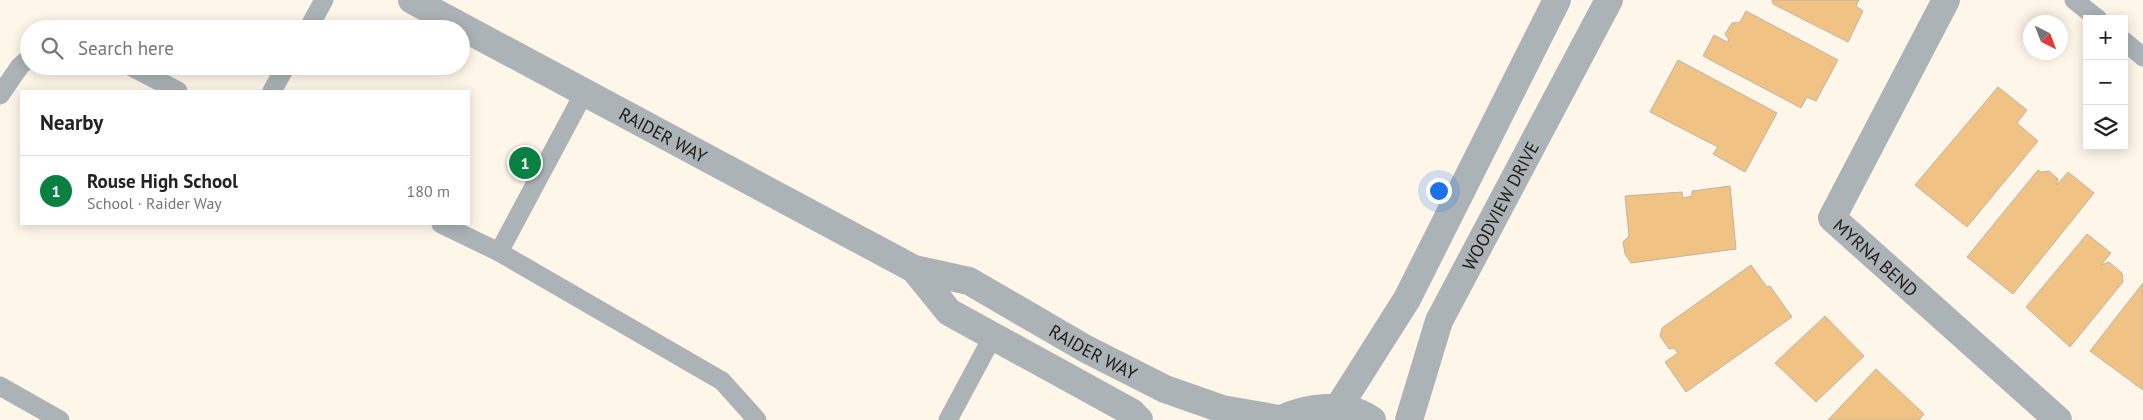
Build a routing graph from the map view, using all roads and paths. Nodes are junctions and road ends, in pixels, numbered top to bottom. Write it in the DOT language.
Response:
graph roads {
  1 [pos="324,0"];
  2 [pos="412,0"];
  3 [pos="1557,0"];
  4 [pos="1609,0"];
  5 [pos="1946,0"];
  6 [pos="2074,0"];
  7 [pos="2093,15"];
  8 [pos="313,20"];
  9 [pos="449,20"];
  10 [pos="470,31"];
  11 [pos="2128,44"];
  12 [pos="2143,57"];
  13 [pos="20,66"];
  14 [pos="147,75"];
  15 [pos="281,75"];
  16 [pos="176,90"];
  17 [pos="273,90"];
  18 [pos="584,92"];
  19 [pos="0,95"];
  20 [pos="443,225"];
  21 [pos="499,252"];
  22 [pos="914,269"];
  23 [pos="992,336"];
  24 [pos="0,386"];
  25 [pos="1338,408"];
  26 [pos="60,420"];
  27 [pos="757,420"];
  28 [pos="948,420"];
  29 [pos="1140,420"];
  30 [pos="1279,420"];
  31 [pos="1372,420"];
  32 [pos="1409,420"];
  33 [pos="2058,420"];
  1 -- 8 [label="lane"];
  2 -- 9 [label="street, RAIDER WAY"];
  3 -- 25 [label="street"];
  4 -- 32 [label="street, WOODVIEW DRIVE"];
  5 -- 33 [label="street, MYRNA BEND"];
  6 -- 7 [label="lane"];
  10 -- 18 [label="street, RAIDER WAY"];
  11 -- 12 [label="lane"];
  13 -- 19 [label="lane"];
  14 -- 16 [label="lane"];
  15 -- 17 [label="lane"];
  18 -- 21 [label="lane"];
  18 -- 22 [label="street, RAIDER WAY"];
  20 -- 21 [label="lane"];
  21 -- 27 [label="lane"];
  22 -- 23 [label="street, RAIDER WAY"];
  22 -- 30 [label="street, RAIDER WAY"];
  23 -- 28 [label="lane"];
  23 -- 29 [label="street, RAIDER WAY"];
  24 -- 26 [label="lane"];
  25 -- 30 [label="street"];
  25 -- 31 [label="street"];
}
